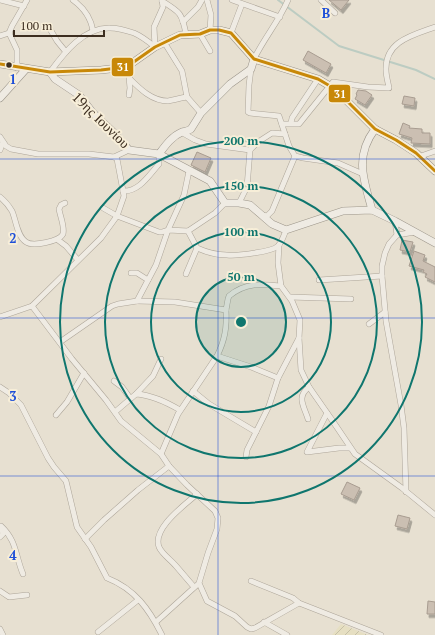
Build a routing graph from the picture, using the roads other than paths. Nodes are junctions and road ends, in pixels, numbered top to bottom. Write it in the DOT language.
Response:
graph roads {
  1 [pos="0,0"];
  2 [pos="27,0"];
  3 [pos="73,0"];
  4 [pos="162,0"];
  5 [pos="202,0"];
  6 [pos="207,0"];
  7 [pos="232,0"];
  8 [pos="288,0"];
  9 [pos="321,0"];
  10 [pos="242,4"];
  11 [pos="24,6"];
  12 [pos="335,13"];
  13 [pos="280,17"];
  14 [pos="183,22"];
  15 [pos="435,26"];
  16 [pos="50,29"];
  17 [pos="210,30"];
  18 [pos="93,31"];
  19 [pos="9,33"];
  20 [pos="231,33"];
  21 [pos="186,34"];
  22 [pos="200,34"];
  23 [pos="0,36"];
  24 [pos="164,42"];
  25 [pos="155,47"];
  26 [pos="210,51"];
  27 [pos="66,52"];
  28 [pos="254,59"];
  29 [pos="0,64"];
  30 [pos="128,66"];
  31 [pos="17,68"];
  32 [pos="26,69"];
  33 [pos="251,69"];
  34 [pos="50,72"];
  35 [pos="130,79"];
  36 [pos="318,79"];
  37 [pos="329,86"];
  38 [pos="129,95"];
  39 [pos="186,97"];
  40 [pos="0,98"];
  41 [pos="201,113"];
  42 [pos="291,123"];
  43 [pos="282,124"];
  44 [pos="375,129"];
  45 [pos="182,132"];
  46 [pos="285,134"];
  47 [pos="1,139"];
  48 [pos="0,150"];
  49 [pos="129,150"];
  50 [pos="250,150"];
  51 [pos="435,151"];
  52 [pos="159,154"];
  53 [pos="295,156"];
  54 [pos="420,156"];
  55 [pos="114,157"];
  56 [pos="189,171"];
  57 [pos="435,171"];
  58 [pos="363,174"];
  59 [pos="123,191"];
  60 [pos="0,197"];
  61 [pos="65,203"];
  62 [pos="225,203"];
  63 [pos="239,203"];
  64 [pos="103,208"];
  65 [pos="372,210"];
  66 [pos="262,215"];
  67 [pos="117,216"];
  68 [pos="395,221"];
  69 [pos="168,230"];
  70 [pos="286,230"];
  71 [pos="188,231"];
  72 [pos="415,232"];
  73 [pos="397,235"];
  74 [pos="58,240"];
  75 [pos="435,243"];
  76 [pos="279,245"];
  77 [pos="197,248"];
  78 [pos="78,260"];
  79 [pos="131,273"];
  80 [pos="186,274"];
  81 [pos="382,276"];
  82 [pos="148,280"];
  83 [pos="319,280"];
  84 [pos="281,286"];
  85 [pos="290,297"];
  86 [pos="351,299"];
  87 [pos="136,301"];
  88 [pos="32,306"];
  89 [pos="226,310"];
  90 [pos="385,312"];
  91 [pos="0,317"];
  92 [pos="369,324"];
  93 [pos="299,338"];
  94 [pos="60,342"];
  95 [pos="217,356"];
  96 [pos="161,359"];
  97 [pos="84,373"];
  98 [pos="278,378"];
  99 [pos="114,381"];
  100 [pos="0,387"];
  101 [pos="309,387"];
  102 [pos="193,391"];
  103 [pos="136,394"];
  104 [pos="130,398"];
  105 [pos="180,410"];
  106 [pos="115,412"];
  107 [pos="327,413"];
  108 [pos="56,415"];
  109 [pos="308,419"];
  110 [pos="256,432"];
  111 [pos="350,448"];
  112 [pos="161,454"];
  113 [pos="246,457"];
  114 [pos="168,466"];
  115 [pos="406,492"];
  116 [pos="197,494"];
  117 [pos="432,509"];
  118 [pos="435,515"];
  119 [pos="0,524"];
  120 [pos="0,537"];
  121 [pos="85,539"];
  122 [pos="22,574"];
  123 [pos="251,581"];
  124 [pos="199,583"];
  125 [pos="194,587"];
  126 [pos="0,591"];
  127 [pos="27,594"];
  128 [pos="138,600"];
  129 [pos="299,603"];
  130 [pos="156,622"];
  131 [pos="264,622"];
  132 [pos="0,629"];
  133 [pos="98,632"];
  134 [pos="3,635"];
  135 [pos="162,635"];
  136 [pos="287,635"];
  137 [pos="381,635"];
  1 -- 11 [label="street"];
  2 -- 11 [label="street"];
  3 -- 18 [label="street"];
  4 -- 14 [label="street"];
  4 -- 25 [label="street"];
  5 -- 14 [label="street"];
  6 -- 17 [label="street"];
  7 -- 10 [label="street"];
  8 -- 13 [label="street"];
  9 -- 12 [label="street"];
  10 -- 13 [label="street"];
  10 -- 20 [label="street"];
  11 -- 19 [label="street"];
  13 -- 28 [label="street"];
  14 -- 21 [label="street"];
  15 -- 37 [label="street"];
  16 -- 27 [label="street"];
  17 -- 20 [label="main road"];
  17 -- 22 [label="main road"];
  18 -- 25 [label="street"];
  18 -- 27 [label="street"];
  19 -- 23 [label="street"];
  19 -- 31 [label="street"];
  20 -- 28 [label="main road"];
  21 -- 22 [label="main road"];
  21 -- 24 [label="main road"];
  22 -- 26 [label="street"];
  24 -- 25 [label="main road"];
  24 -- 39 [label="street"];
  25 -- 30 [label="main road"];
  27 -- 34 [label="street"];
  28 -- 33 [label="main road"];
  28 -- 36 [label="main road"];
  29 -- 31 [label="main road"];
  30 -- 34 [label="main road"];
  30 -- 35 [label="street"];
  31 -- 32 [label="main road"];
  32 -- 34 [label="main road"];
  32 -- 40 [label="main road"];
  33 -- 41 [label="main road"];
  33 -- 43 [label="street"];
  34 -- 49 [label="main road, 19ης Ιουνίου"];
  35 -- 38 [label="street"];
  35 -- 39 [label="street"];
  36 -- 37 [label="main road"];
  36 -- 42 [label="street"];
  37 -- 42 [label="street"];
  37 -- 44 [label="main road"];
  39 -- 41 [label="street"];
  41 -- 45 [label="main road"];
  42 -- 43 [label="street"];
  43 -- 46 [label="street"];
  44 -- 54 [label="main road"];
  44 -- 58 [label="main road"];
  45 -- 50 [label="street"];
  45 -- 52 [label="main road"];
  46 -- 50 [label="street"];
  46 -- 53 [label="street"];
  47 -- 48 [label="street"];
  47 -- 55 [label="street"];
  49 -- 52 [label="main road, 19ης Ιουνίου"];
  49 -- 55 [label="street"];
  50 -- 63 [label="street"];
  51 -- 54 [label="street"];
  52 -- 56 [label="main road, 19ης Ιουνίου"];
  52 -- 59 [label="street"];
  53 -- 58 [label="street"];
  53 -- 66 [label="street"];
  54 -- 57 [label="main road"];
  55 -- 59 [label="street"];
  56 -- 62 [label="main road, 19ης Ιουνίου"];
  56 -- 69 [label="street"];
  58 -- 65 [label="main road"];
  59 -- 67 [label="street"];
  60 -- 74 [label="street"];
  61 -- 74 [label="street"];
  62 -- 63 [label="main road"];
  62 -- 71 [label="street"];
  63 -- 66 [label="main road"];
  64 -- 67 [label="street"];
  65 -- 68 [label="main road"];
  65 -- 70 [label="main road"];
  66 -- 70 [label="main road"];
  67 -- 69 [label="street"];
  67 -- 78 [label="street"];
  68 -- 72 [label="main road"];
  68 -- 73 [label="street"];
  69 -- 71 [label="street"];
  69 -- 82 [label="street"];
  70 -- 76 [label="street"];
  71 -- 77 [label="street"];
  72 -- 73 [label="street"];
  72 -- 75 [label="main road"];
  73 -- 81 [label="street"];
  74 -- 78 [label="street"];
  76 -- 77 [label="street"];
  76 -- 84 [label="street"];
  77 -- 80 [label="street"];
  78 -- 88 [label="street"];
  79 -- 82 [label="street"];
  81 -- 83 [label="street"];
  81 -- 90 [label="street"];
  82 -- 87 [label="street"];
  84 -- 85 [label="street"];
  84 -- 89 [label="street"];
  85 -- 86 [label="street"];
  85 -- 93 [label="street"];
  87 -- 89 [label="street"];
  87 -- 94 [label="street"];
  88 -- 91 [label="street"];
  88 -- 94 [label="street"];
  89 -- 95 [label="street"];
  90 -- 92 [label="street"];
  90 -- 115 [label="street"];
  93 -- 98 [label="street"];
  93 -- 101 [label="street"];
  94 -- 97 [label="street"];
  95 -- 98 [label="street"];
  95 -- 102 [label="street"];
  96 -- 103 [label="street"];
  97 -- 106 [label="street"];
  97 -- 108 [label="street"];
  98 -- 110 [label="street"];
  99 -- 104 [label="street"];
  100 -- 121 [label="street"];
  101 -- 107 [label="street"];
  101 -- 109 [label="street"];
  102 -- 105 [label="street"];
  102 -- 110 [label="street"];
  103 -- 104 [label="street"];
  103 -- 105 [label="street"];
  104 -- 106 [label="street"];
  105 -- 112 [label="street"];
  106 -- 112 [label="street"];
  107 -- 111 [label="street"];
  107 -- 111 [label="street"];
  110 -- 113 [label="street"];
  111 -- 115 [label="street"];
  112 -- 114 [label="street"];
  114 -- 116 [label="street"];
  114 -- 121 [label="street"];
  115 -- 117 [label="street"];
  116 -- 124 [label="street"];
  116 -- 125 [label="street"];
  117 -- 118 [label="street"];
  119 -- 120 [label="street"];
  119 -- 122 [label="street"];
  121 -- 128 [label="street"];
  123 -- 129 [label="street"];
  124 -- 125 [label="street"];
  124 -- 131 [label="street"];
  125 -- 130 [label="street"];
  126 -- 127 [label="street"];
  128 -- 130 [label="street"];
  128 -- 133 [label="street"];
  129 -- 131 [label="street"];
  129 -- 137 [label="street"];
  130 -- 135 [label="street"];
  131 -- 136 [label="street"];
  132 -- 134 [label="street"];
}
